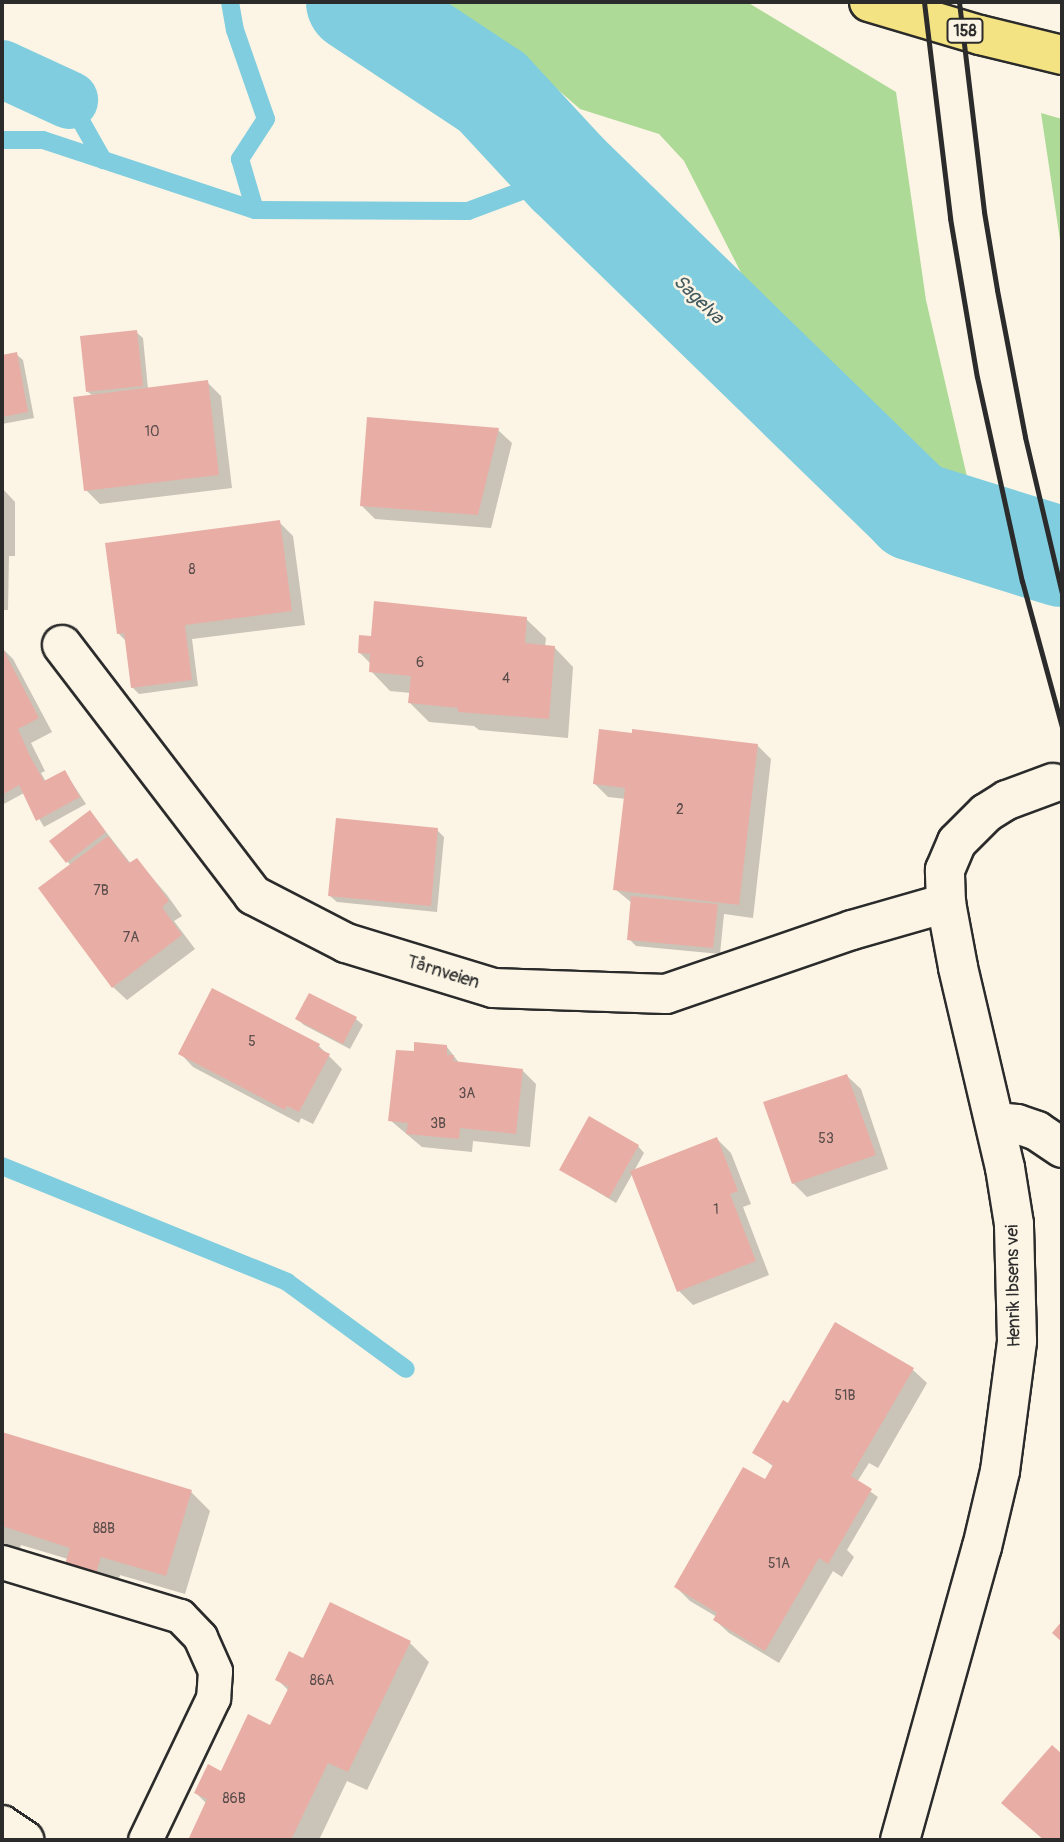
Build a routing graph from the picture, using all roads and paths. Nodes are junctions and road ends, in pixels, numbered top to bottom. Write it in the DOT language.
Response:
graph roads {
  1 [pos="869,2"];
  2 [pos="1062,55"];
  3 [pos="62,645"];
  4 [pos="1053,782"];
  5 [pos="946,903"];
  6 [pos="995,1122"];
  7 [pos="1062,1148"];
  8 [pos="2,1562"];
  9 [pos="2,1825"];
  10 [pos="24,1840"];
  11 [pos="145,1840"];
  12 [pos="900,1840"];
  1 -- 2 [label="main road, 158"];
  3 -- 5 [label="street, Tårnveien"];
  4 -- 5 [label="street, Henrik Ibsens vei"];
  5 -- 6 [label="street, Henrik Ibsens vei"];
  6 -- 7 [label="street"];
  6 -- 12 [label="street, Henrik Ibsens vei"];
  8 -- 11 [label="lane"];
  9 -- 10 [label="street"];
}
